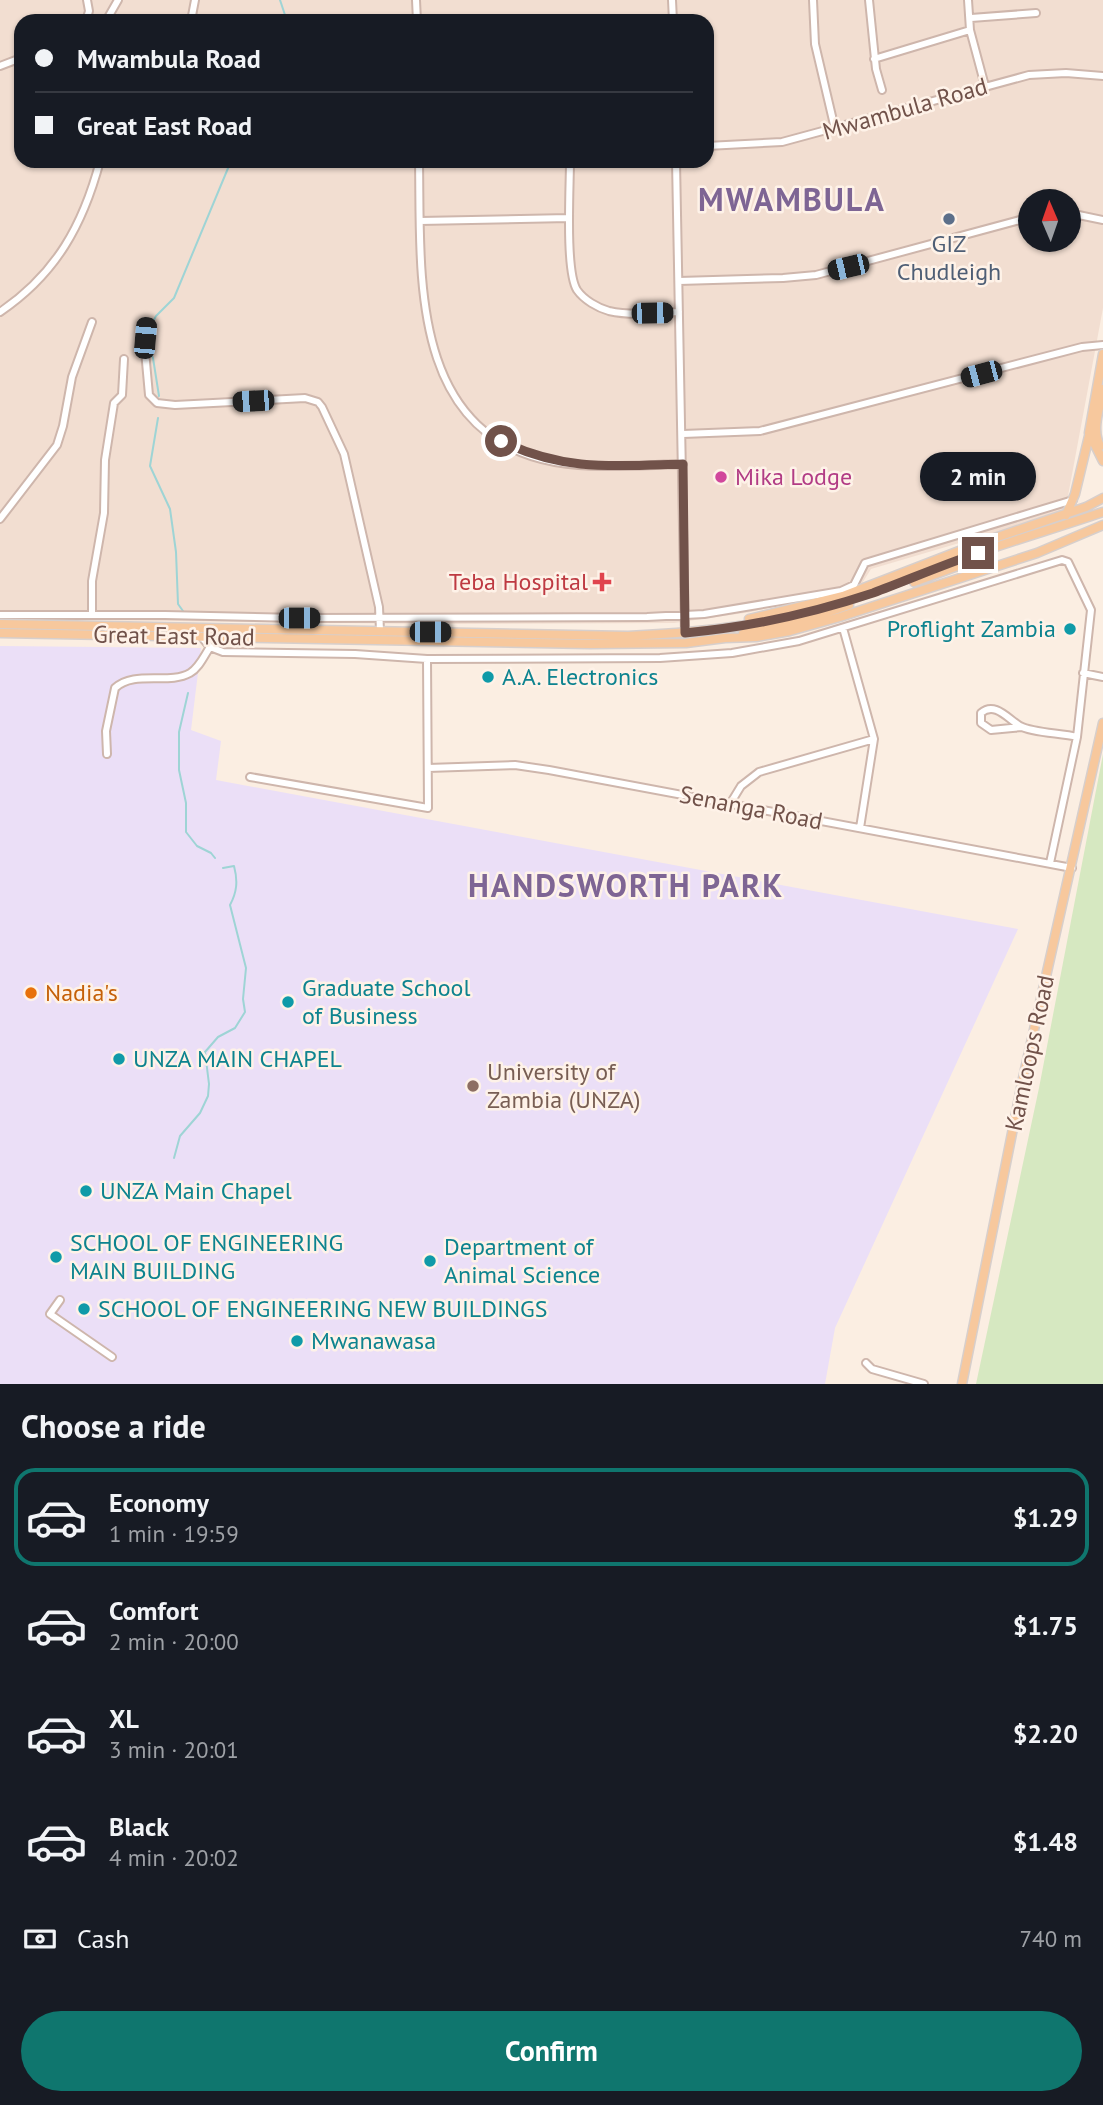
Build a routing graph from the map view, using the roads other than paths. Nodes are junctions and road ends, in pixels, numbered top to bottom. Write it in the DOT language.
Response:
graph roads {
  1 [pos="813,0"];
  2 [pos="869,0"];
  3 [pos="968,0"];
  4 [pos="1036,13"];
  5 [pos="971,18"];
  6 [pos="970,30"];
  7 [pos="874,59"];
  8 [pos="1103,76"];
  9 [pos="985,86"];
  10 [pos="882,90"];
  11 [pos="835,129"];
  12 [pos="714,146"];
  13 [pos="98,168"];
  14 [pos="419,168"];
  15 [pos="570,168"];
  16 [pos="676,168"];
  17 [pos="1082,216"];
  18 [pos="569,218"];
  19 [pos="1103,220"];
  20 [pos="1018,221"];
  21 [pos="420,222"];
  22 [pos="678,281"];
  23 [pos="0,312"];
  24 [pos="679,312"];
  25 [pos="92,322"];
  26 [pos="146,323"];
  27 [pos="1103,345"];
  28 [pos="1103,354"];
  29 [pos="124,359"];
  30 [pos="1103,389"];
  31 [pos="683,434"];
  32 [pos="1094,437"];
  33 [pos="1103,451"];
  34 [pos="1103,461"];
  35 [pos="683,464"];
  36 [pos="1103,498"];
  37 [pos="1073,500"];
  38 [pos="1066,514"];
  39 [pos="1102,517"];
  40 [pos="0,519"];
  41 [pos="1103,532"];
  42 [pos="1083,533"];
  43 [pos="0,615"];
  44 [pos="92,615"];
  45 [pos="684,615"];
  46 [pos="380,619"];
  47 [pos="0,624"];
  48 [pos="843,628"];
  49 [pos="380,631"];
  50 [pos="724,633"];
  51 [pos="0,634"];
  52 [pos="201,636"];
  53 [pos="685,638"];
  54 [pos="210,647"];
  55 [pos="686,657"];
  56 [pos="427,659"];
  57 [pos="1083,673"];
  58 [pos="1103,677"];
  59 [pos="1103,723"];
  60 [pos="1022,727"];
  61 [pos="1077,737"];
  62 [pos="874,739"];
  63 [pos="107,754"];
  64 [pos="428,768"];
  65 [pos="250,777"];
  66 [pos="730,804"];
  67 [pos="860,828"];
  68 [pos="1050,863"];
  69 [pos="1072,867"];
  70 [pos="60,1300"];
  71 [pos="112,1357"];
  72 [pos="866,1363"];
  73 [pos="924,1384"];
  74 [pos="962,1384"];
  1 -- 11 [label="street"];
  2 -- 7 [label="street"];
  3 -- 5 [label="street"];
  4 -- 5 [label="street"];
  5 -- 6 [label="street"];
  6 -- 7 [label="street"];
  6 -- 9 [label="street"];
  7 -- 10 [label="street"];
  8 -- 9 [label="street, Mwambula Road"];
  9 -- 11 [label="street, Mwambula Road"];
  11 -- 12 [label="street, Mwambula Road"];
  13 -- 23 [label="street"];
  14 -- 21 [label="street"];
  15 -- 18 [label="street"];
  16 -- 22 [label="street"];
  17 -- 19 [label="street"];
  18 -- 21 [label="street"];
  18 -- 24 [label="street"];
  20 -- 22 [label="street"];
  21 -- 35 [label="street"];
  22 -- 24 [label="street"];
  24 -- 31 [label="street"];
  25 -- 40 [label="street"];
  26 -- 46 [label="street"];
  27 -- 31 [label="street"];
  28 -- 32 [label="main road"];
  29 -- 44 [label="street"];
  30 -- 32 [label="main road"];
  31 -- 35 [label="street"];
  32 -- 33 [label="main road"];
  32 -- 34 [label="main road"];
  32 -- 37 [label="main road"];
  35 -- 45 [label="street"];
  36 -- 38 [label="main road, Great East Road"];
  37 -- 38 [label="main road"];
  37 -- 45 [label="street"];
  38 -- 50 [label="main road, Great East Road"];
  39 -- 42 [label="main road, Great East Road"];
  39 -- 50 [label="main road, Great East Road"];
  41 -- 42 [label="main road"];
  42 -- 50 [label="main road, Great East Road"];
  43 -- 44 [label="street"];
  44 -- 46 [label="street"];
  45 -- 46 [label="street"];
  45 -- 53 [label="street"];
  46 -- 49 [label="street"];
  47 -- 49 [label="main road, Great East Road"];
  48 -- 55 [label="street"];
  48 -- 57 [label="street"];
  48 -- 62 [label="street"];
  49 -- 53 [label="main road, Great East Road"];
  50 -- 53 [label="main road, Great East Road"];
  51 -- 52 [label="main road, Great East Road"];
  52 -- 53 [label="main road, Great East Road"];
  52 -- 54 [label="street"];
  53 -- 55 [label="street"];
  54 -- 56 [label="street"];
  54 -- 63 [label="street"];
  55 -- 56 [label="street"];
  56 -- 64 [label="street"];
  57 -- 58 [label="street"];
  57 -- 61 [label="street"];
  59 -- 69 [label="main road, Kamloops Road"];
  60 -- 60 [label="street"];
  60 -- 61 [label="street"];
  61 -- 68 [label="street"];
  62 -- 66 [label="street"];
  62 -- 67 [label="street"];
  64 -- 65 [label="street"];
  64 -- 66 [label="street, Senanga Road"];
  66 -- 67 [label="street, Senanga Road"];
  67 -- 68 [label="street, Senanga Road"];
  68 -- 69 [label="street, Senanga Road"];
  69 -- 74 [label="main road, Kamloops Road"];
  70 -- 71 [label="street"];
  72 -- 73 [label="street"];
}
